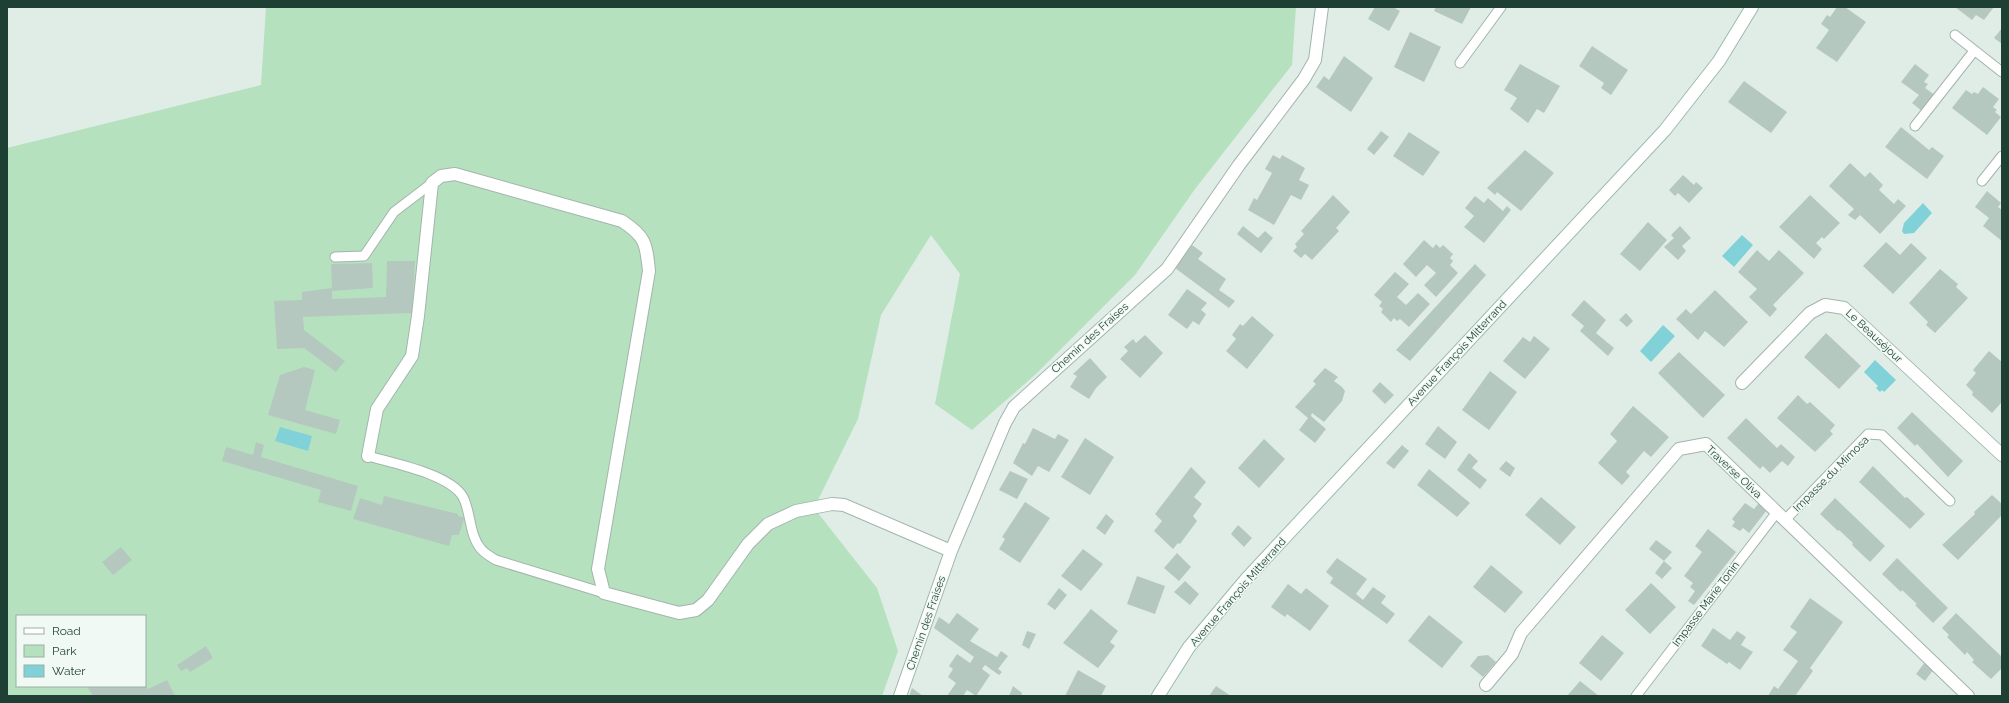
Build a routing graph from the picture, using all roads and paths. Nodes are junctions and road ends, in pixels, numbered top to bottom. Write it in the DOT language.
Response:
graph roads {
  1 [pos="1322,7"];
  2 [pos="1502,7"];
  3 [pos="1752,7"];
  4 [pos="1955,35"];
  5 [pos="1974,51"];
  6 [pos="1460,63"];
  7 [pos="2002,72"];
  8 [pos="1915,126"];
  9 [pos="2002,156"];
  10 [pos="1982,181"];
  11 [pos="432,183"];
  12 [pos="335,257"];
  13 [pos="1742,383"];
  14 [pos="2002,455"];
  15 [pos="368,456"];
  16 [pos="1950,501"];
  17 [pos="1781,516"];
  18 [pos="951,551"];
  19 [pos="604,592"];
  20 [pos="1486,685"];
  21 [pos="900,696"];
  22 [pos="1158,696"];
  23 [pos="1636,696"];
  24 [pos="1968,696"];
  1 -- 18 [label="street, Chemin des Fraises"];
  2 -- 6 [label="lane"];
  3 -- 22 [label="street, Avenue François Mitterrand"];
  4 -- 5 [label="lane"];
  5 -- 7 [label="lane"];
  5 -- 8 [label="lane"];
  9 -- 10 [label="lane"];
  11 -- 12 [label="lane"];
  11 -- 15 [label="street"];
  11 -- 19 [label="street"];
  13 -- 14 [label="street, Le Beauséjour"];
  15 -- 19 [label="lane"];
  16 -- 17 [label="lane, Impasse du Mimosa"];
  17 -- 20 [label="street, Traverse Oliva"];
  17 -- 23 [label="lane, Impasse Marie Tonin"];
  17 -- 24 [label="street, Traverse Oliva"];
  18 -- 19 [label="street"];
  18 -- 21 [label="street, Chemin des Fraises"];
}
